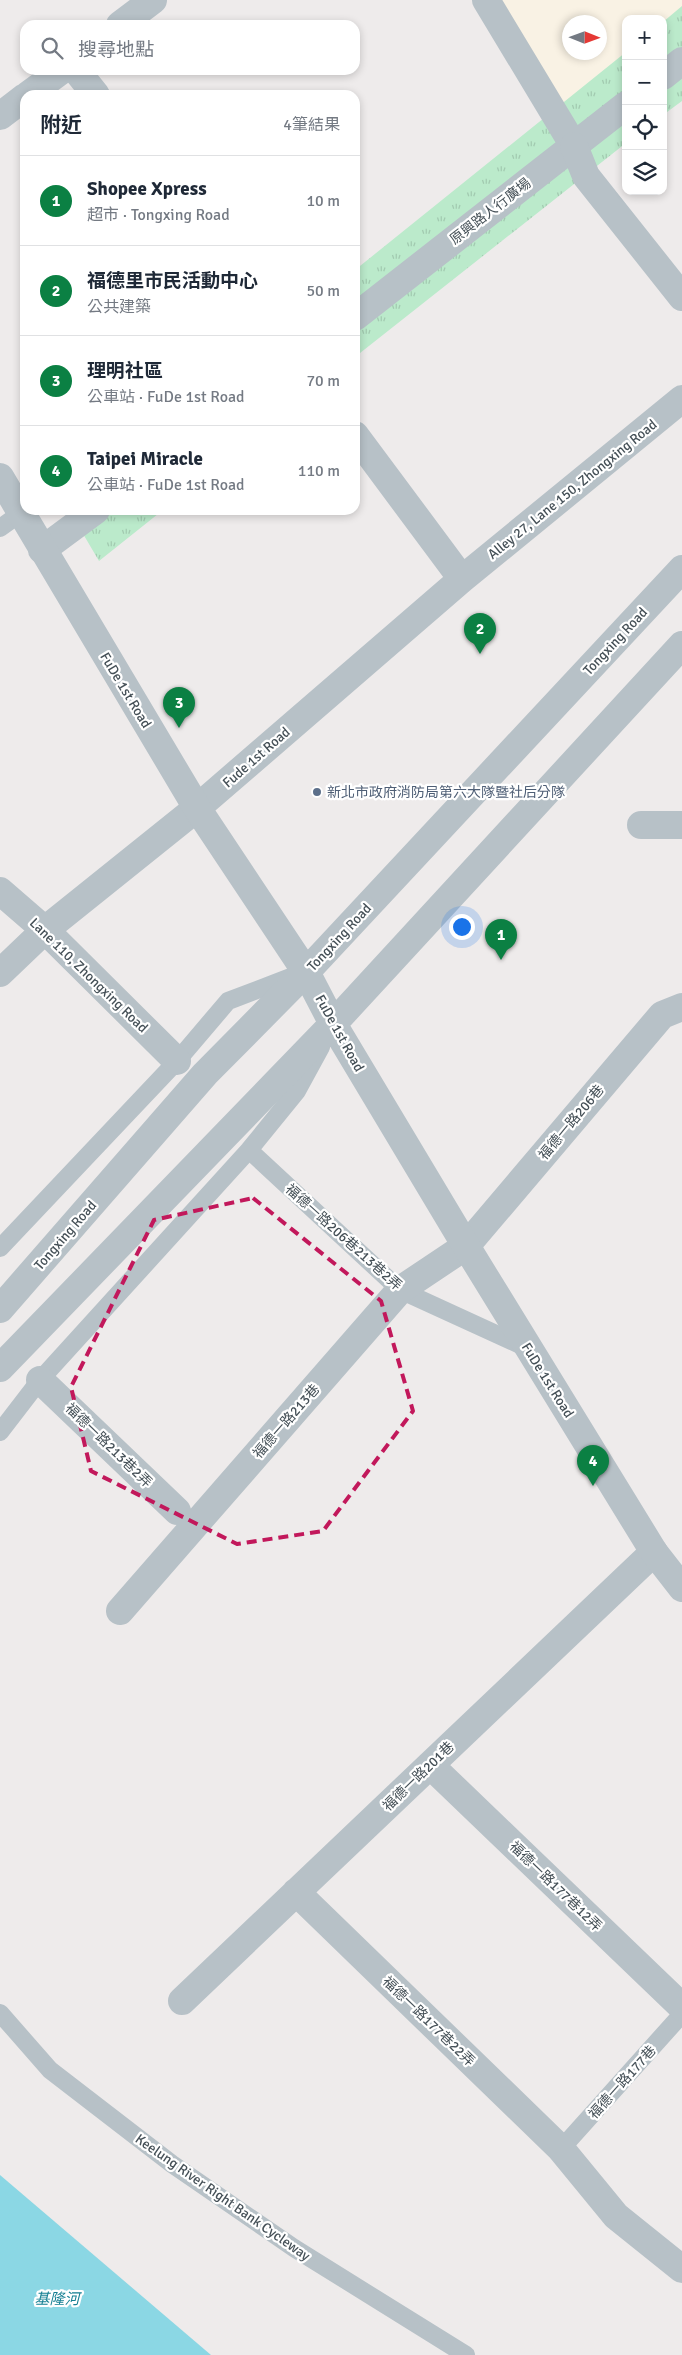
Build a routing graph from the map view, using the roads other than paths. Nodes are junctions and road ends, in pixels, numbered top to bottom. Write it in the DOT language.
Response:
graph roads {
  1 [pos="153,0"];
  2 [pos="486,0"];
  3 [pos="127,20"];
  4 [pos="682,61"];
  5 [pos="667,73"];
  6 [pos="55,75"];
  7 [pos="80,75"];
  8 [pos="35,90"];
  9 [pos="92,90"];
  10 [pos="20,102"];
  11 [pos="622,109"];
  12 [pos="0,116"];
  13 [pos="574,146"];
  14 [pos="682,297"];
  15 [pos="360,313"];
  16 [pos="682,399"];
  17 [pos="360,442"];
  18 [pos="0,477"];
  19 [pos="89,515"];
  20 [pos="11,521"];
  21 [pos="42,550"];
  22 [pos="682,569"];
  23 [pos="462,579"];
  24 [pos="682,644"];
  25 [pos="197,808"];
  26 [pos="641,825"];
  27 [pos="682,825"];
  28 [pos="0,891"];
  29 [pos="45,930"];
  30 [pos="306,972"];
  31 [pos="0,973"];
  32 [pos="682,1007"];
  33 [pos="333,1024"];
  34 [pos="177,1061"];
  35 [pos="249,1150"];
  36 [pos="466,1246"];
  37 [pos="0,1248"];
  38 [pos="400,1290"];
  39 [pos="0,1309"];
  40 [pos="529,1349"];
  41 [pos="0,1368"];
  42 [pos="40,1380"];
  43 [pos="0,1432"];
  44 [pos="177,1511"];
  45 [pos="654,1552"];
  46 [pos="682,1588"];
  47 [pos="120,1611"];
  48 [pos="430,1765"];
  49 [pos="296,1892"];
  50 [pos="182,2001"];
  51 [pos="682,2007"];
  52 [pos="0,2013"];
  53 [pos="682,2014"];
  54 [pos="561,2149"];
  55 [pos="682,2269"];
  56 [pos="466,2355"];
  1 -- 3 [label="street"];
  2 -- 13 [label="street"];
  4 -- 5 [label="street"];
  6 -- 8 [label="street"];
  7 -- 9 [label="street"];
  10 -- 12 [label="street"];
  11 -- 13 [label="street, 原興路人行廣場"];
  13 -- 14 [label="street"];
  13 -- 15 [label="street, 原興路人行廣場"];
  16 -- 23 [label="street, Alley 27, Lane 150, Zhongxing Road"];
  17 -- 23 [label="street"];
  18 -- 20 [label="street, FuDe 1st Road"];
  19 -- 21 [label="street"];
  20 -- 21 [label="street, FuDe 1st Road"];
  21 -- 25 [label="street, FuDe 1st Road"];
  22 -- 30 [label="street, Tongxing Road"];
  23 -- 25 [label="street, Fude 1st Road"];
  24 -- 33 [label="street"];
  25 -- 29 [label="street, Fude 1st Road"];
  25 -- 30 [label="street, FuDe 1st Road"];
  26 -- 27 [label="street"];
  28 -- 29 [label="street, Lane 110, Zhongxing Road"];
  29 -- 31 [label="street, Fude 1st Road"];
  29 -- 34 [label="street, Lane 110, Zhongxing Road"];
  30 -- 33 [label="street, FuDe 1st Road"];
  30 -- 34 [label="lane"];
  30 -- 39 [label="street, Tongxing Road"];
  32 -- 36 [label="street, 福德一路206巷"];
  33 -- 35 [label="lane"];
  33 -- 36 [label="street, FuDe 1st Road"];
  33 -- 41 [label="street"];
  34 -- 37 [label="lane"];
  35 -- 38 [label="lane, 福德一路206巷213巷2弄"];
  35 -- 42 [label="lane"];
  36 -- 38 [label="street, 福德一路213巷"];
  36 -- 40 [label="street, FuDe 1st Road"];
  38 -- 40 [label="lane, 福德一路206巷213巷2弄"];
  38 -- 47 [label="street, 福德一路213巷"];
  40 -- 45 [label="street, FuDe 1st Road"];
  42 -- 43 [label="lane"];
  42 -- 44 [label="street, 福德一路213巷2弄"];
  45 -- 46 [label="street, FuDe 1st Road"];
  45 -- 48 [label="street, 福德一路201巷"];
  48 -- 49 [label="street, 福德一路201巷"];
  48 -- 51 [label="street, 福德一路177巷12弄"];
  49 -- 50 [label="street, 福德一路201巷"];
  49 -- 54 [label="street, 福德一路177巷22弄"];
  52 -- 56 [label="lane, Keelung River Right Bank Cycleway"];
  53 -- 54 [label="lane, 福德一路177巷"];
  54 -- 55 [label="street, 福德一路177巷22弄"];
}
